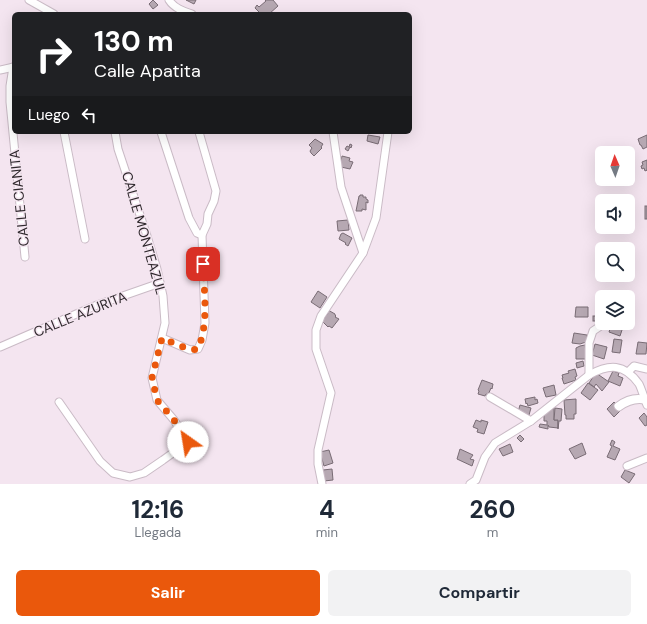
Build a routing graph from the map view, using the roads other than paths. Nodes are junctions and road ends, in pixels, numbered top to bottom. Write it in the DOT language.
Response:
graph roads {
  1 [pos="29,0"];
  2 [pos="169,0"];
  3 [pos="50,12"];
  4 [pos="185,12"];
  5 [pos="12,67"];
  6 [pos="0,70"];
  7 [pos="12,73"];
  8 [pos="12,123"];
  9 [pos="13,134"];
  10 [pos="64,134"];
  11 [pos="115,134"];
  12 [pos="162,134"];
  13 [pos="200,134"];
  14 [pos="333,134"];
  15 [pos="388,134"];
  16 [pos="202,235"];
  17 [pos="85,239"];
  18 [pos="362,253"];
  19 [pos="25,257"];
  20 [pos="160,283"];
  21 [pos="595,330"];
  22 [pos="162,338"];
  23 [pos="0,347"];
  24 [pos="647,369"];
  25 [pos="628,372"];
  26 [pos="589,375"];
  27 [pos="490,397"];
  28 [pos="645,401"];
  29 [pos="59,402"];
  30 [pos="531,421"];
  31 [pos="647,458"];
  32 [pos="627,466"];
  33 [pos="475,483"];
  34 [pos="322,484"];
  1 -- 3 [label="street"];
  2 -- 4 [label="street"];
  5 -- 6 [label="street"];
  7 -- 8 [label="street, CALLE CIANITA"];
  9 -- 19 [label="street, CALLE CIANITA"];
  10 -- 17 [label="street"];
  11 -- 20 [label="street, CALLE MONTEAZUL"];
  12 -- 16 [label="street"];
  13 -- 16 [label="street"];
  14 -- 18 [label="street"];
  15 -- 18 [label="street"];
  16 -- 22 [label="street"];
  18 -- 34 [label="street"];
  20 -- 22 [label="street, CALLE MONTEAZUL"];
  20 -- 23 [label="street, CALLE AZURITA"];
  21 -- 26 [label="street"];
  22 -- 29 [label="street, CALLE MONTEAZUL"];
  24 -- 25 [label="street"];
  25 -- 26 [label="street"];
  25 -- 28 [label="street"];
  26 -- 30 [label="street"];
  27 -- 30 [label="street"];
  30 -- 33 [label="street"];
  31 -- 32 [label="street"];
}
